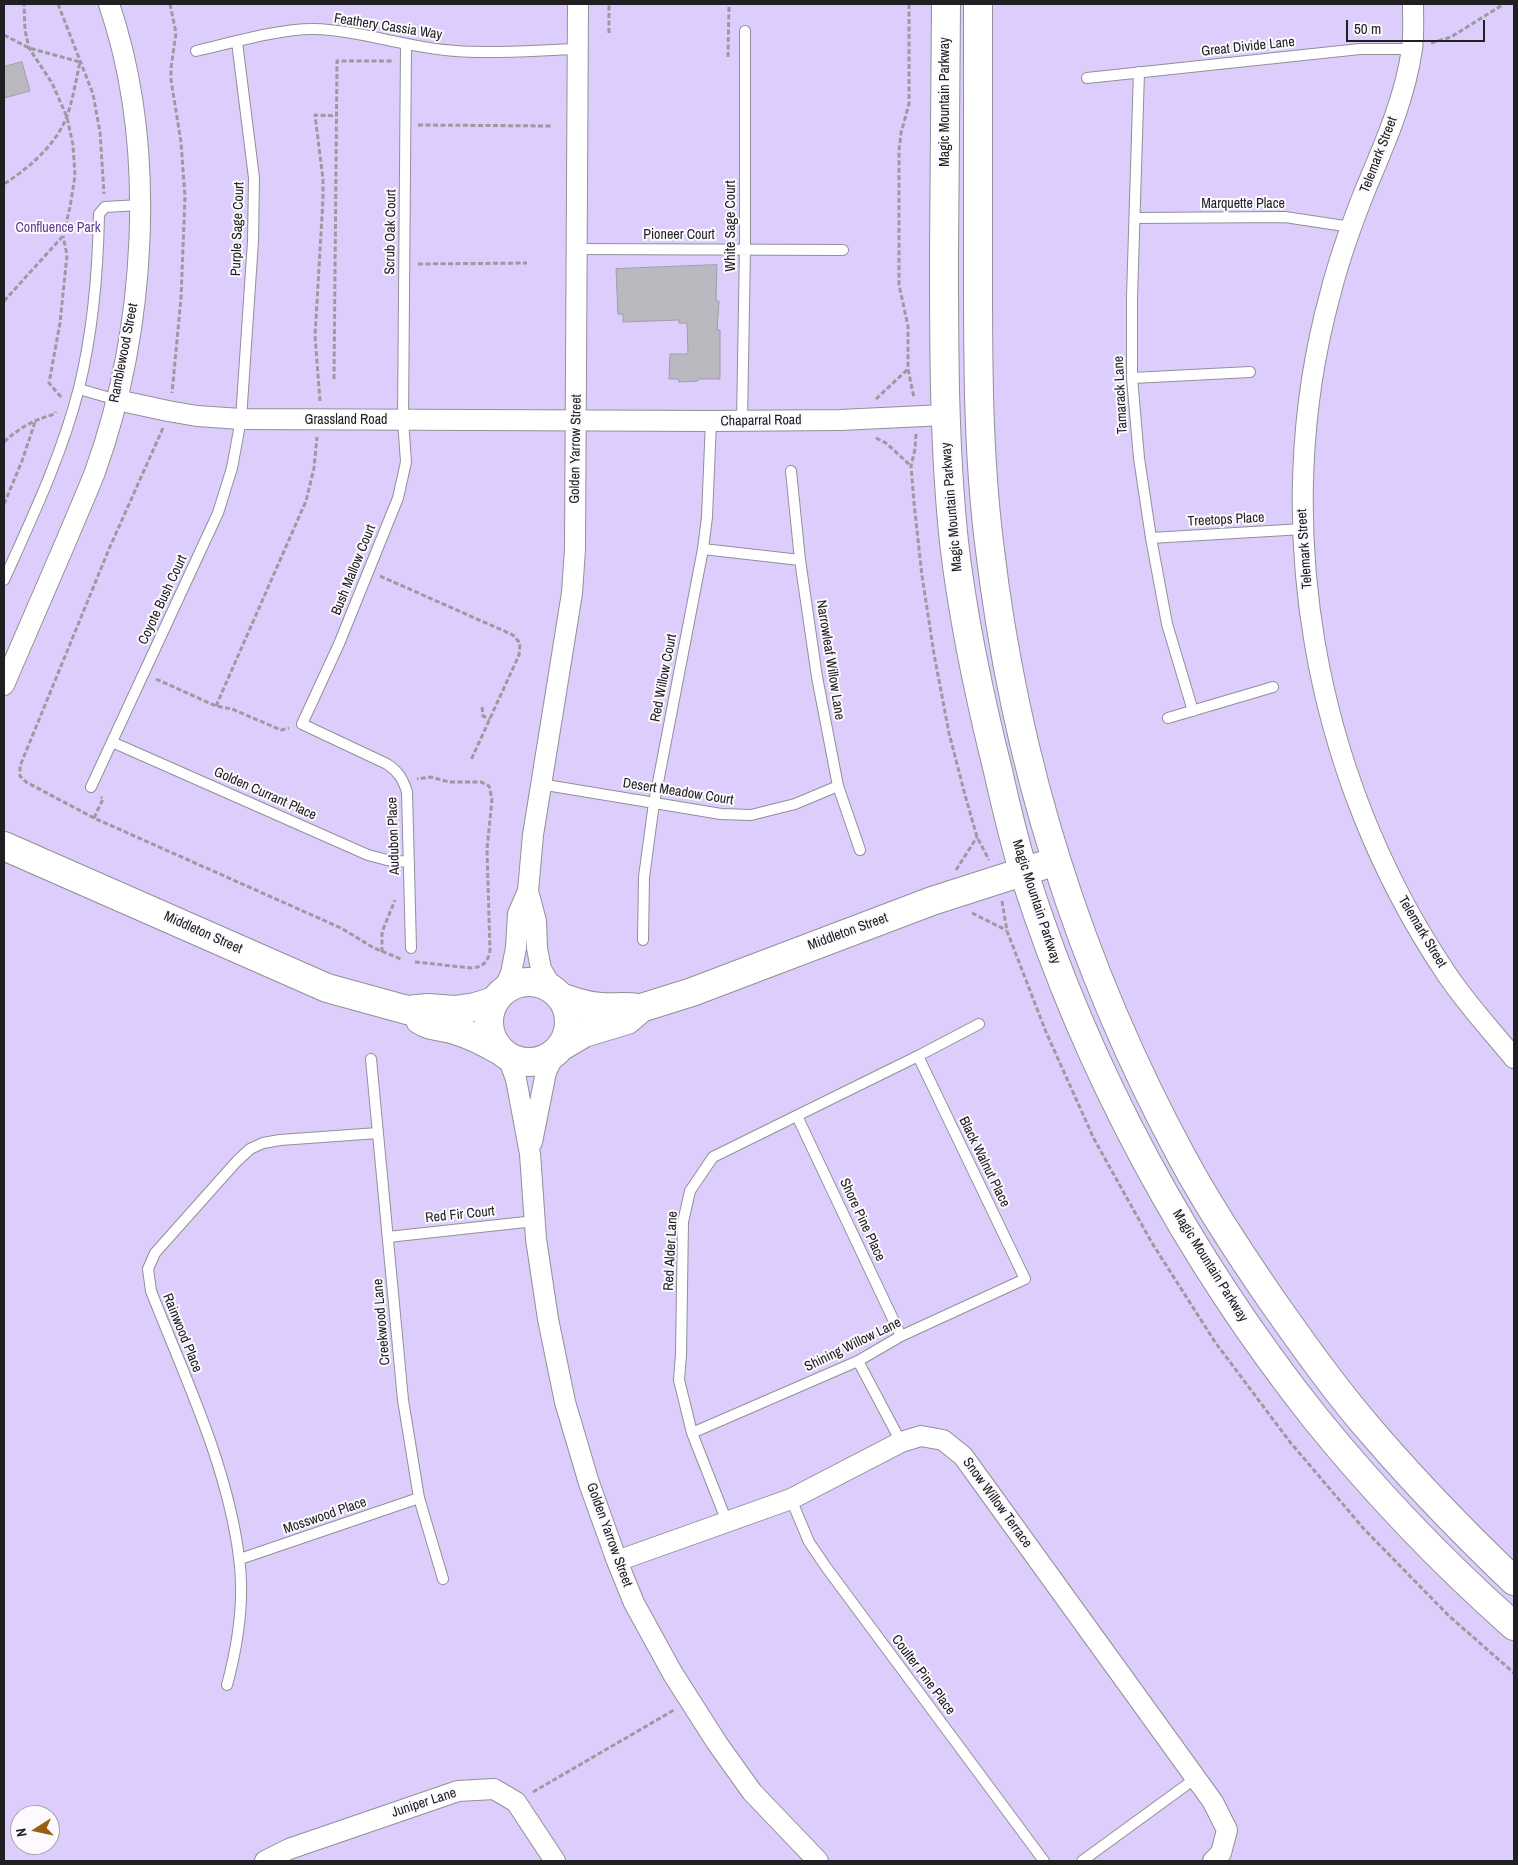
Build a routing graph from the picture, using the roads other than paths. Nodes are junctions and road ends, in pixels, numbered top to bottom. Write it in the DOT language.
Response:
graph roads {
  1 [pos="108,4"];
  2 [pos="578,4"];
  3 [pos="946,4"];
  4 [pos="978,4"];
  5 [pos="1413,4"];
  6 [pos="745,31"];
  7 [pos="237,42"];
  8 [pos="406,45"];
  9 [pos="578,49"];
  10 [pos="1412,50"];
  11 [pos="196,51"];
  12 [pos="1139,72"];
  13 [pos="1087,78"];
  14 [pos="140,205"];
  15 [pos="1135,218"];
  16 [pos="1351,228"];
  17 [pos="576,249"];
  18 [pos="745,249"];
  19 [pos="842,250"];
  20 [pos="1250,372"];
  21 [pos="1132,378"];
  22 [pos="79,389"];
  23 [pos="117,400"];
  24 [pos="945,415"];
  25 [pos="241,419"];
  26 [pos="403,420"];
  27 [pos="577,420"];
  28 [pos="742,421"];
  29 [pos="711,422"];
  30 [pos="791,471"];
  31 [pos="1303,529"];
  32 [pos="1151,538"];
  33 [pos="703,549"];
  34 [pos="800,560"];
  35 [pos="4,580"];
  36 [pos="9,658"];
  37 [pos="4,685"];
  38 [pos="1273,687"];
  39 [pos="1193,711"];
  40 [pos="1168,718"];
  41 [pos="302,724"];
  42 [pos="112,742"];
  43 [pos="540,784"];
  44 [pos="838,786"];
  45 [pos="92,787"];
  46 [pos="654,803"];
  47 [pos="4,846"];
  48 [pos="860,850"];
  49 [pos="1056,861"];
  50 [pos="409,862"];
  51 [pos="1023,871"];
  52 [pos="528,891"];
  53 [pos="643,940"];
  54 [pos="411,948"];
  55 [pos="557,993"];
  56 [pos="499,996"];
  57 [pos="641,1008"];
  58 [pos="407,1010"];
  59 [pos="979,1024"];
  60 [pos="558,1050"];
  61 [pos="504,1053"];
  62 [pos="918,1056"];
  63 [pos="1514,1058"];
  64 [pos="371,1059"];
  65 [pos="797,1116"];
  66 [pos="378,1133"];
  67 [pos="530,1154"];
  68 [pos="534,1221"];
  69 [pos="388,1237"];
  70 [pos="1025,1279"];
  71 [pos="901,1336"];
  72 [pos="858,1361"];
  73 [pos="692,1434"];
  74 [pos="901,1442"];
  75 [pos="419,1498"];
  76 [pos="791,1499"];
  77 [pos="727,1522"];
  78 [pos="240,1559"];
  79 [pos="617,1561"];
  80 [pos="443,1579"];
  81 [pos="1514,1581"];
  82 [pos="1514,1626"];
  83 [pos="227,1685"];
  84 [pos="1196,1778"];
  85 [pos="265,1861"];
  86 [pos="555,1861"];
  87 [pos="818,1861"];
  88 [pos="1044,1861"];
  89 [pos="1082,1861"];
  90 [pos="1213,1861"];
  1 -- 14 [label="street, Ramblewood Street"];
  2 -- 9 [label="street, Golden Yarrow Street"];
  3 -- 24 [label="street, Magic Mountain Parkway"];
  4 -- 49 [label="street"];
  5 -- 10 [label="street, Telemark Street"];
  6 -- 18 [label="lane, White Sage Court"];
  7 -- 8 [label="lane, Feathery Cassia Way"];
  7 -- 11 [label="lane, Feathery Cassia Way"];
  7 -- 25 [label="lane, Purple Sage Court"];
  8 -- 9 [label="lane, Feathery Cassia Way"];
  8 -- 26 [label="lane, Scrub Oak Court"];
  9 -- 17 [label="street, Golden Yarrow Street"];
  10 -- 12 [label="lane, Great Divide Lane"];
  10 -- 16 [label="street, Telemark Street"];
  12 -- 13 [label="lane, Great Divide Lane"];
  12 -- 15 [label="lane, Tamarack Lane"];
  14 -- 22 [label="lane"];
  14 -- 23 [label="street, Ramblewood Street"];
  15 -- 16 [label="lane, Marquette Place"];
  15 -- 21 [label="lane, Tamarack Lane"];
  16 -- 31 [label="street, Telemark Street"];
  17 -- 18 [label="lane, Pioneer Court"];
  17 -- 27 [label="street, Golden Yarrow Street"];
  18 -- 19 [label="lane, Pioneer Court"];
  18 -- 28 [label="lane, White Sage Court"];
  20 -- 21 [label="lane"];
  21 -- 32 [label="lane, Tamarack Lane"];
  22 -- 23 [label="lane"];
  22 -- 35 [label="lane"];
  23 -- 25 [label="street, Grassland Road"];
  23 -- 36 [label="street, Ramblewood Street"];
  24 -- 28 [label="street, Chaparral Road"];
  24 -- 51 [label="street, Magic Mountain Parkway"];
  25 -- 26 [label="street, Grassland Road"];
  25 -- 42 [label="lane, Coyote Bush Court"];
  26 -- 27 [label="street, Grassland Road"];
  26 -- 41 [label="lane, Bush Mallow Court"];
  27 -- 29 [label="street, Chaparral Road"];
  27 -- 43 [label="street, Golden Yarrow Street"];
  28 -- 29 [label="street, Chaparral Road"];
  29 -- 33 [label="lane, Red Willow Court"];
  30 -- 34 [label="lane, Narrowleaf Willow Lane"];
  31 -- 32 [label="lane, Treetops Place"];
  31 -- 63 [label="street, Telemark Street"];
  32 -- 39 [label="lane, Tamarack Lane"];
  33 -- 34 [label="lane"];
  33 -- 46 [label="lane, Red Willow Court"];
  34 -- 44 [label="lane, Narrowleaf Willow Lane"];
  36 -- 37 [label="street, Ramblewood Street"];
  38 -- 39 [label="lane"];
  39 -- 40 [label="lane"];
  41 -- 50 [label="lane, Audubon Place"];
  42 -- 45 [label="lane, Coyote Bush Court"];
  42 -- 50 [label="lane, Golden Currant Place"];
  43 -- 46 [label="lane, Desert Meadow Court"];
  43 -- 52 [label="street, Golden Yarrow Street"];
  44 -- 46 [label="lane, Desert Meadow Court"];
  44 -- 48 [label="lane, Narrowleaf Willow Lane"];
  46 -- 53 [label="lane, Red Willow Court"];
  47 -- 58 [label="street, Middleton Street"];
  49 -- 51 [label="street, Middleton Street"];
  49 -- 81 [label="street"];
  50 -- 54 [label="lane, Audubon Place"];
  51 -- 57 [label="street, Middleton Street"];
  51 -- 82 [label="street, Magic Mountain Parkway"];
  52 -- 55 [label="street, Golden Yarrow Street"];
  52 -- 56 [label="street, Golden Yarrow Street"];
  55 -- 56 [label="street"];
  55 -- 57 [label="street, Middleton Street"];
  55 -- 60 [label="street"];
  56 -- 58 [label="street, Middleton Street"];
  56 -- 61 [label="street"];
  57 -- 60 [label="street, Middleton Street"];
  58 -- 61 [label="street, Middleton Street"];
  59 -- 62 [label="lane, Red Alder Lane"];
  60 -- 61 [label="street"];
  60 -- 67 [label="street, Golden Yarrow Street"];
  61 -- 67 [label="street, Golden Yarrow Street"];
  62 -- 65 [label="lane, Red Alder Lane"];
  62 -- 70 [label="lane, Black Walnut Place"];
  64 -- 66 [label="lane, Creekwood Lane"];
  65 -- 71 [label="lane, Shore Pine Place"];
  65 -- 73 [label="lane, Red Alder Lane"];
  66 -- 69 [label="lane, Creekwood Lane"];
  66 -- 78 [label="lane, Rainwood Place"];
  67 -- 68 [label="street, Golden Yarrow Street"];
  68 -- 69 [label="lane, Red Fir Court"];
  68 -- 79 [label="street, Golden Yarrow Street"];
  69 -- 75 [label="lane, Creekwood Lane"];
  70 -- 71 [label="lane, Shining Willow Lane"];
  71 -- 72 [label="lane, Shining Willow Lane"];
  72 -- 73 [label="lane, Shining Willow Lane"];
  72 -- 74 [label="lane"];
  73 -- 77 [label="lane, Red Alder Lane"];
  74 -- 76 [label="street, Snow Willow Terrace"];
  74 -- 84 [label="street, Snow Willow Terrace"];
  75 -- 78 [label="lane, Mosswood Place"];
  75 -- 80 [label="lane, Creekwood Lane"];
  76 -- 77 [label="street, Snow Willow Terrace"];
  76 -- 88 [label="lane, Coulter Pine Place"];
  77 -- 79 [label="street, Snow Willow Terrace"];
  78 -- 83 [label="lane, Rainwood Place"];
  79 -- 87 [label="street, Golden Yarrow Street"];
  84 -- 89 [label="lane"];
  84 -- 90 [label="street, Snow Willow Terrace"];
  85 -- 86 [label="street, Juniper Lane"];
}
